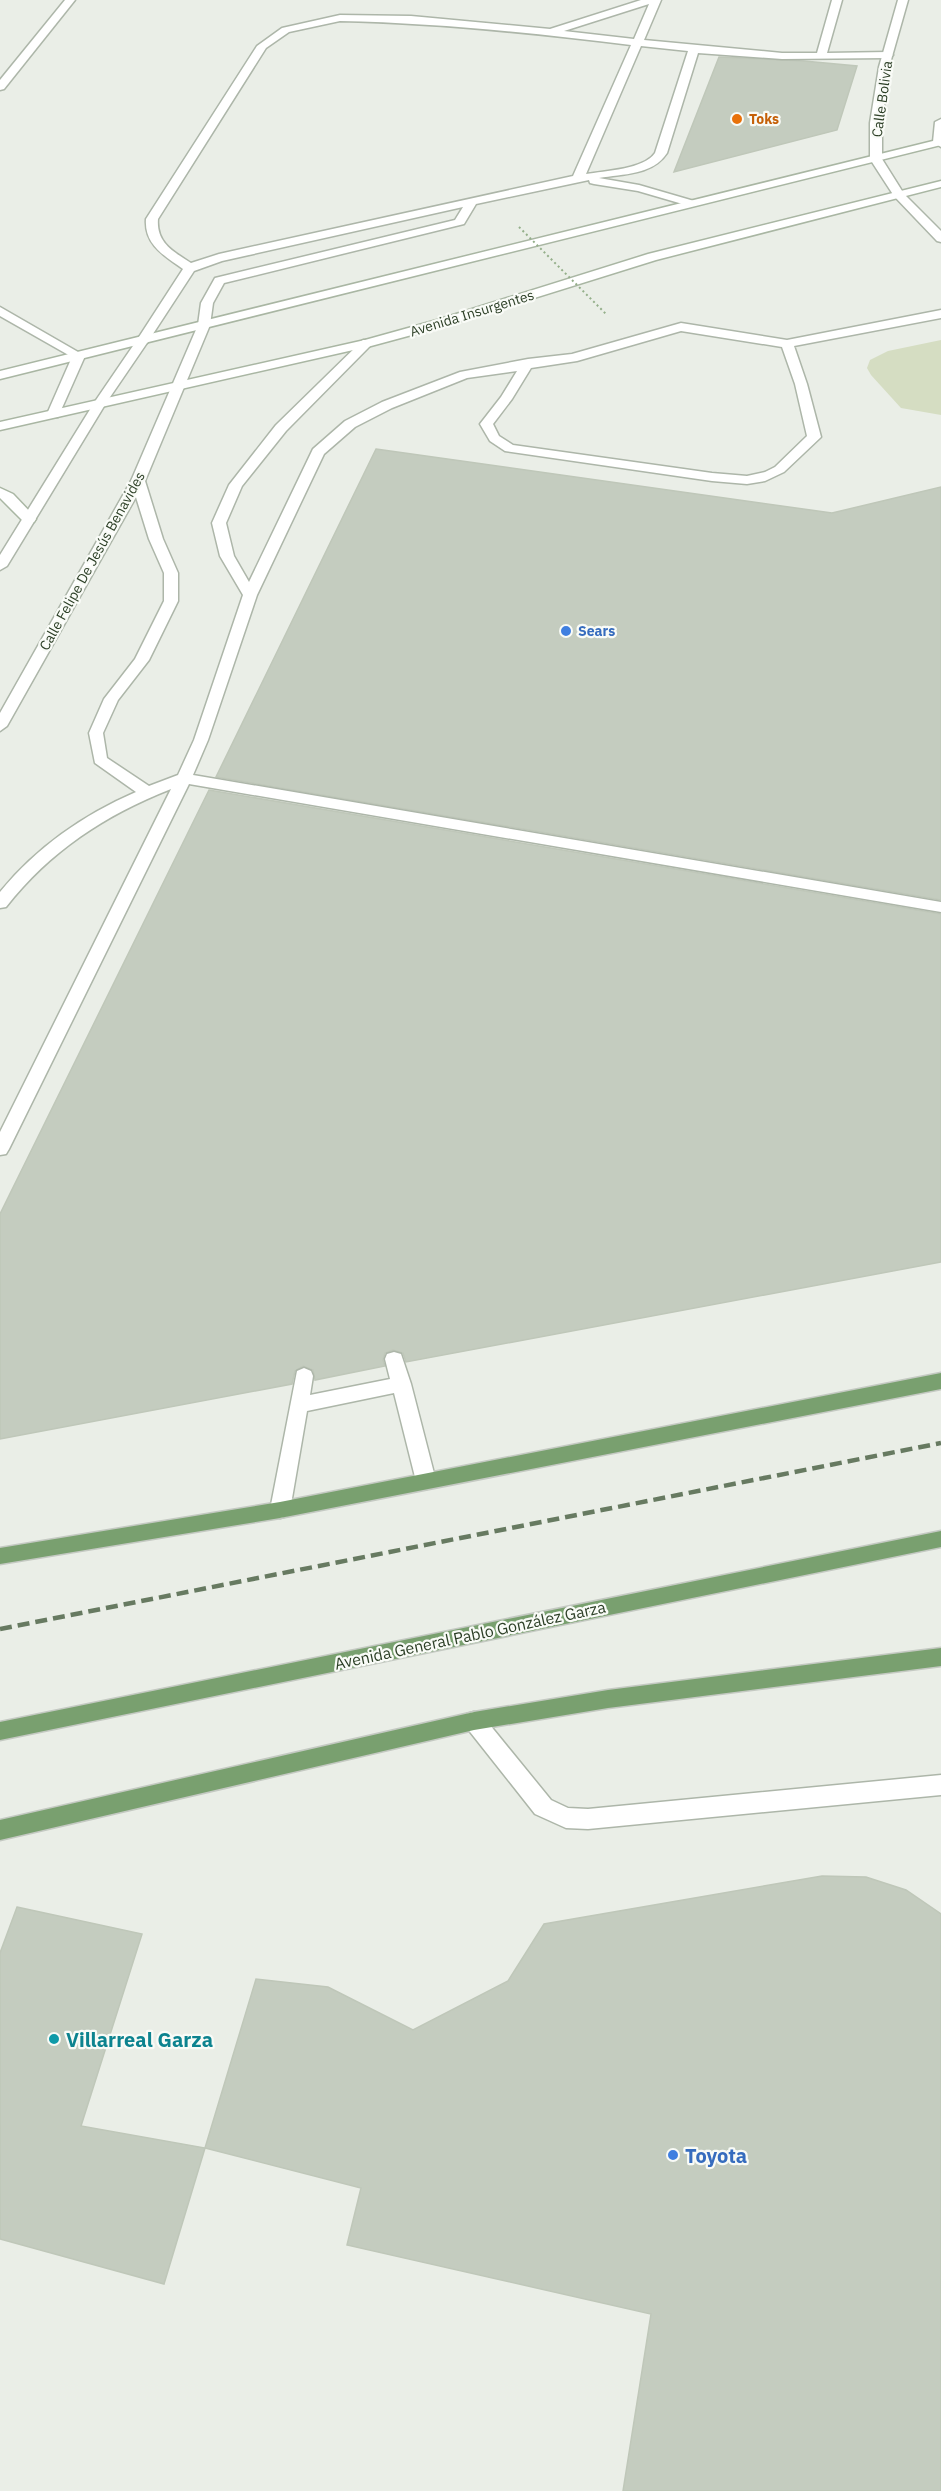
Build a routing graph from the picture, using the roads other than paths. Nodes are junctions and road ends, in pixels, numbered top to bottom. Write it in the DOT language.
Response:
graph roads {
  1 [pos="70,0"];
  2 [pos="654,0"];
  3 [pos="837,0"];
  4 [pos="903,0"];
  5 [pos="548,32"];
  6 [pos="637,43"];
  7 [pos="694,50"];
  8 [pos="888,55"];
  9 [pos="821,56"];
  10 [pos="0,87"];
  11 [pos="941,122"];
  12 [pos="940,143"];
  13 [pos="876,159"];
  14 [pos="578,178"];
  15 [pos="941,184"];
  16 [pos="898,194"];
  17 [pos="471,202"];
  18 [pos="690,203"];
  19 [pos="941,238"];
  20 [pos="190,267"];
  21 [pos="0,311"];
  22 [pos="941,314"];
  23 [pos="204,325"];
  24 [pos="142,340"];
  25 [pos="367,343"];
  26 [pos="787,344"];
  27 [pos="79,356"];
  28 [pos="528,363"];
  29 [pos="0,375"];
  30 [pos="178,385"];
  31 [pos="100,403"];
  32 [pos="53,414"];
  33 [pos="0,426"];
  34 [pos="138,481"];
  35 [pos="0,492"];
  36 [pos="29,519"];
  37 [pos="0,566"];
  38 [pos="250,595"];
  39 [pos="0,726"];
  40 [pos="184,778"];
  41 [pos="147,792"];
  42 [pos="0,903"];
  43 [pos="941,907"];
  44 [pos="0,1149"];
  45 [pos="394,1359"];
  46 [pos="304,1376"];
  47 [pos="941,1381"];
  48 [pos="402,1384"];
  49 [pos="299,1405"];
  50 [pos="426,1481"];
  51 [pos="280,1510"];
  52 [pos="941,1539"];
  53 [pos="0,1556"];
  54 [pos="941,1657"];
  55 [pos="474,1721"];
  56 [pos="0,1731"];
  57 [pos="941,1785"];
  58 [pos="0,1830"];
  1 -- 10 [label="main road"];
  2 -- 5 [label="main road"];
  2 -- 6 [label="main road"];
  3 -- 9 [label="main road"];
  4 -- 8 [label="main road, Calle Bolivia"];
  5 -- 6 [label="main road"];
  5 -- 20 [label="main road"];
  6 -- 7 [label="main road"];
  6 -- 14 [label="main road"];
  7 -- 9 [label="main road"];
  7 -- 14 [label="main road"];
  8 -- 9 [label="main road"];
  8 -- 13 [label="main road, Calle Bolivia"];
  11 -- 12 [label="main road"];
  12 -- 13 [label="main road"];
  13 -- 16 [label="main road, Calle Bolivia"];
  13 -- 18 [label="main road"];
  14 -- 17 [label="main road"];
  14 -- 18 [label="main road"];
  15 -- 16 [label="main road, Avenida Insurgentes"];
  16 -- 19 [label="main road, Calle Bolivia"];
  16 -- 25 [label="main road, Avenida Insurgentes"];
  17 -- 20 [label="main road"];
  17 -- 23 [label="main road, Calle Felipe De Jesús Benavides"];
  18 -- 23 [label="main road"];
  20 -- 24 [label="main road"];
  21 -- 27 [label="main road"];
  22 -- 26 [label="main road"];
  23 -- 24 [label="main road"];
  23 -- 30 [label="main road, Calle Felipe De Jesús Benavides"];
  24 -- 27 [label="main road"];
  24 -- 31 [label="main road"];
  25 -- 30 [label="main road, Avenida Insurgentes"];
  25 -- 38 [label="main road"];
  26 -- 28 [label="main road"];
  26 -- 28 [label="main road"];
  27 -- 29 [label="main road"];
  27 -- 32 [label="main road"];
  28 -- 38 [label="main road"];
  30 -- 31 [label="main road, Avenida Insurgentes"];
  30 -- 34 [label="main road, Calle Felipe De Jesús Benavides"];
  31 -- 32 [label="main road, Avenida Insurgentes"];
  31 -- 36 [label="main road"];
  32 -- 33 [label="main road, Avenida Insurgentes"];
  34 -- 39 [label="main road, Calle Felipe De Jesús Benavides"];
  34 -- 41 [label="main road"];
  35 -- 36 [label="main road"];
  36 -- 37 [label="main road"];
  38 -- 40 [label="main road"];
  40 -- 41 [label="main road"];
  40 -- 43 [label="main road"];
  40 -- 44 [label="main road"];
  41 -- 42 [label="main road"];
  45 -- 48 [label="main road"];
  46 -- 49 [label="main road"];
  47 -- 50 [label="main road"];
  48 -- 49 [label="main road"];
  48 -- 50 [label="main road"];
  49 -- 51 [label="main road"];
  50 -- 51 [label="main road"];
  51 -- 53 [label="main road"];
  52 -- 56 [label="main road, Avenida General Pablo González Garza"];
  54 -- 55 [label="main road"];
  55 -- 57 [label="main road"];
  55 -- 58 [label="main road"];
}
